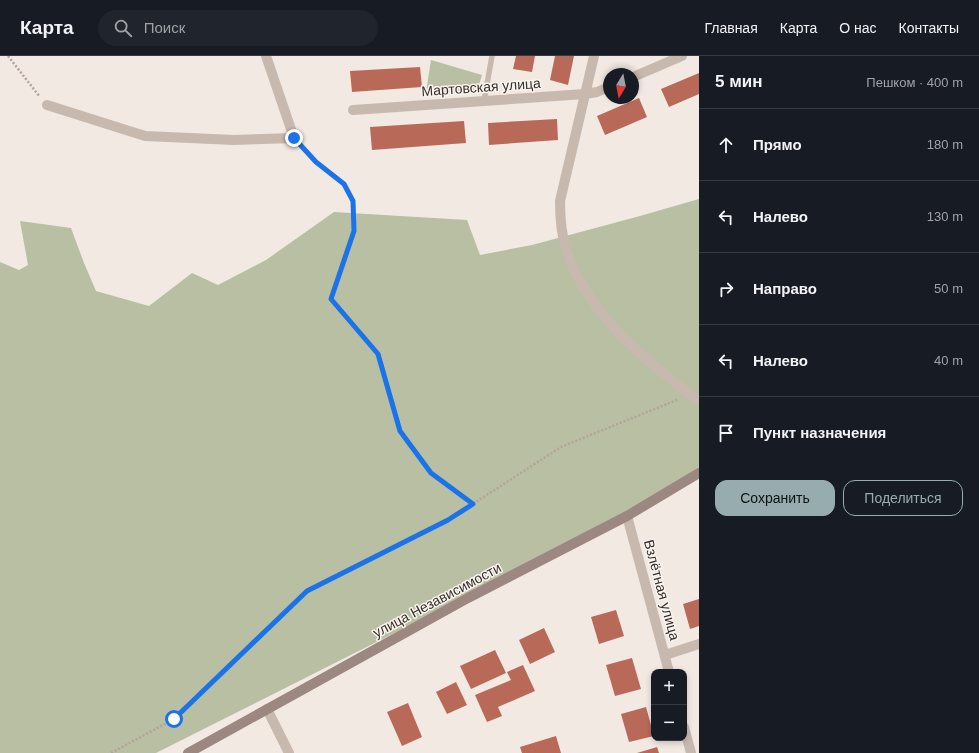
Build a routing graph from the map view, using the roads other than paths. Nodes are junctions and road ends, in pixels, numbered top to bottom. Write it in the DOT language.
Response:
graph roads {
  1 [pos="266,56"];
  2 [pos="492,56"];
  3 [pos="594,56"];
  4 [pos="682,56"];
  5 [pos="639,74"];
  6 [pos="603,89"];
  7 [pos="585,94"];
  8 [pos="484,101"];
  9 [pos="47,105"];
  10 [pos="353,110"];
  11 [pos="699,401"];
  12 [pos="699,473"];
  13 [pos="627,516"];
  14 [pos="699,644"];
  15 [pos="665,655"];
  16 [pos="668,669"];
  17 [pos="267,709"];
  18 [pos="687,738"];
  19 [pos="188,753"];
  20 [pos="289,753"];
  21 [pos="691,753"];
  1 -- 9 [label="street"];
  2 -- 8 [label="lane"];
  3 -- 7 [label="street"];
  4 -- 5 [label="street"];
  6 -- 7 [label="street, Мартовская улица"];
  7 -- 8 [label="street, Мартовская улица"];
  7 -- 11 [label="street"];
  8 -- 10 [label="street, Мартовская улица"];
  12 -- 13 [label="main road, улица Независимости"];
  13 -- 15 [label="street, Взлётная улица"];
  13 -- 17 [label="main road, улица Независимости"];
  14 -- 15 [label="street"];
  15 -- 16 [label="street, Взлётная улица"];
  17 -- 19 [label="main road, улица Независимости"];
  17 -- 20 [label="street"];
  18 -- 21 [label="street"];
}
